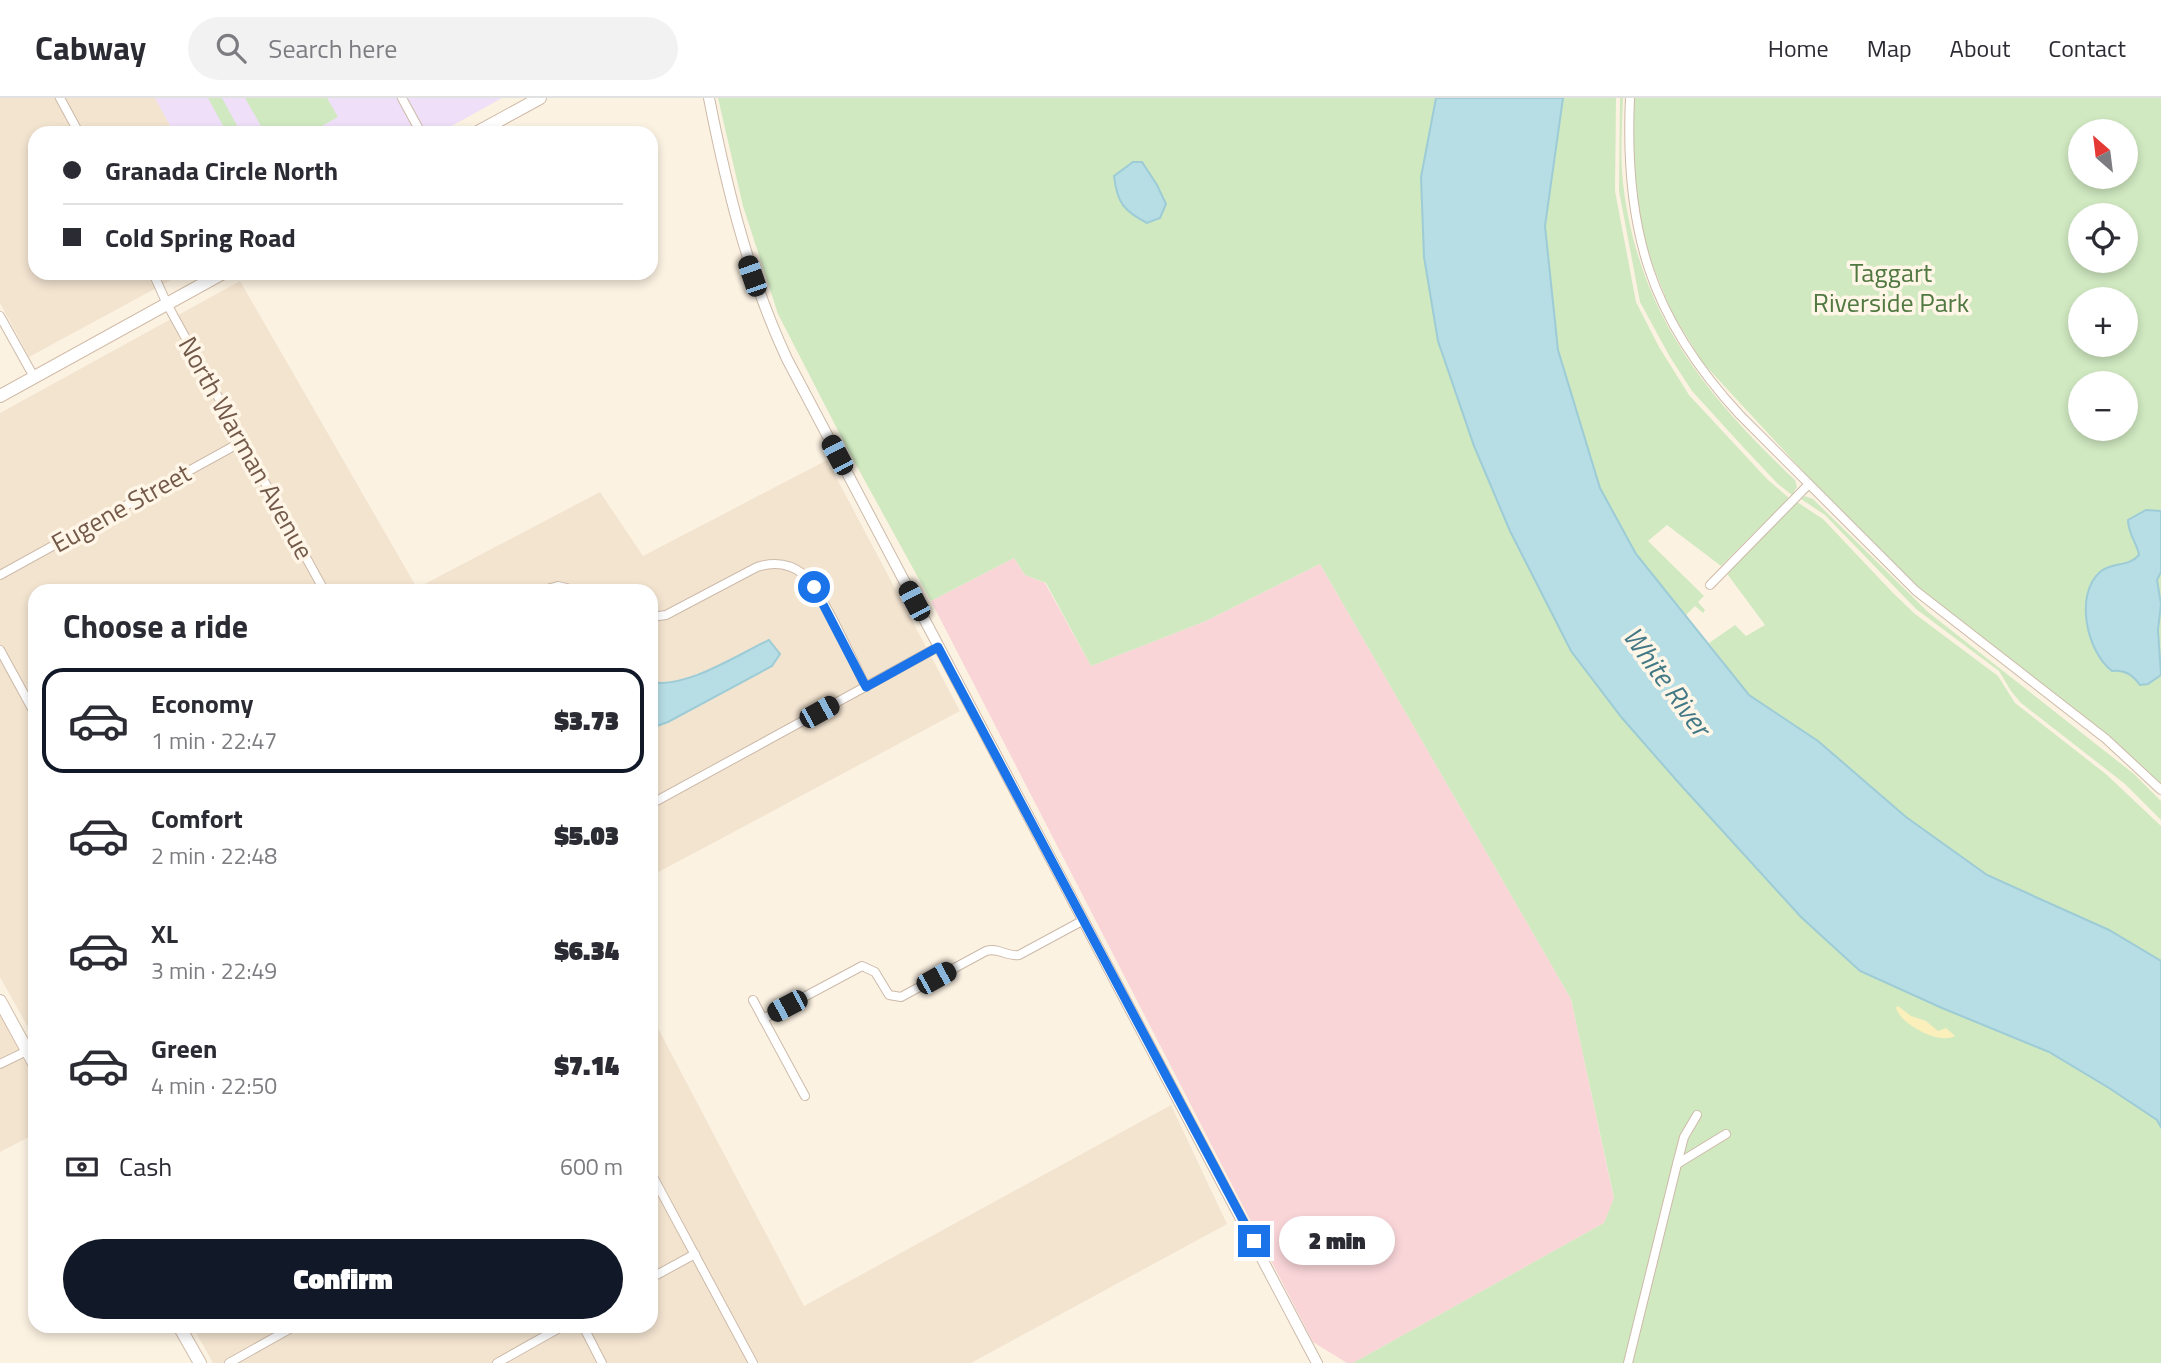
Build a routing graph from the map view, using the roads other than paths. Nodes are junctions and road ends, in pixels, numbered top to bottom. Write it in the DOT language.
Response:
graph roads {
  1 [pos="60,98"];
  2 [pos="402,98"];
  3 [pos="540,98"];
  4 [pos="709,98"];
  5 [pos="1630,98"];
  6 [pos="75,126"];
  7 [pos="417,126"];
  8 [pos="489,126"];
  9 [pos="156,280"];
  10 [pos="210,280"];
  11 [pos="167,304"];
  12 [pos="0,316"];
  13 [pos="34,377"];
  14 [pos="0,396"];
  15 [pos="243,441"];
  16 [pos="1809,484"];
  17 [pos="0,575"];
  18 [pos="321,584"];
  19 [pos="1710,585"];
  20 [pos="658,616"];
  21 [pos="938,647"];
  22 [pos="0,650"];
  23 [pos="866,687"];
  24 [pos="28,701"];
  25 [pos="2161,790"];
  26 [pos="658,800"];
  27 [pos="1082,921"];
  28 [pos="753,1000"];
  29 [pos="0,1001"];
  30 [pos="763,1019"];
  31 [pos="28,1044"];
  32 [pos="28,1050"];
  33 [pos="0,1064"];
  34 [pos="805,1096"];
  35 [pos="1697,1115"];
  36 [pos="1726,1134"];
  37 [pos="1677,1164"];
  38 [pos="658,1186"];
  39 [pos="695,1254"];
  40 [pos="658,1274"];
  41 [pos="183,1333"];
  42 [pos="283,1333"];
  43 [pos="551,1333"];
  44 [pos="587,1333"];
  45 [pos="200,1363"];
  46 [pos="229,1363"];
  47 [pos="497,1363"];
  48 [pos="602,1363"];
  49 [pos="753,1363"];
  50 [pos="1317,1363"];
  51 [pos="1628,1363"];
  1 -- 6 [label="street"];
  2 -- 7 [label="street"];
  3 -- 8 [label="main road"];
  4 -- 21 [label="street"];
  5 -- 16 [label="street"];
  9 -- 11 [label="street, North Warman Avenue"];
  10 -- 11 [label="main road"];
  11 -- 13 [label="main road"];
  11 -- 15 [label="street, North Warman Avenue"];
  12 -- 13 [label="street"];
  13 -- 14 [label="main road"];
  15 -- 17 [label="street, Eugene Street"];
  15 -- 18 [label="street, North Warman Avenue"];
  16 -- 19 [label="street"];
  16 -- 25 [label="street"];
  20 -- 23 [label="street"];
  21 -- 23 [label="street"];
  21 -- 27 [label="street"];
  22 -- 24 [label="street"];
  23 -- 26 [label="street"];
  27 -- 30 [label="street"];
  27 -- 50 [label="street"];
  28 -- 30 [label="street"];
  29 -- 31 [label="main road"];
  30 -- 34 [label="street"];
  32 -- 33 [label="street"];
  35 -- 37 [label="street"];
  36 -- 37 [label="street"];
  37 -- 51 [label="street"];
  38 -- 39 [label="street"];
  39 -- 40 [label="street"];
  39 -- 49 [label="street"];
  41 -- 45 [label="main road"];
  42 -- 46 [label="street"];
  43 -- 47 [label="street"];
  44 -- 48 [label="street"];
}
